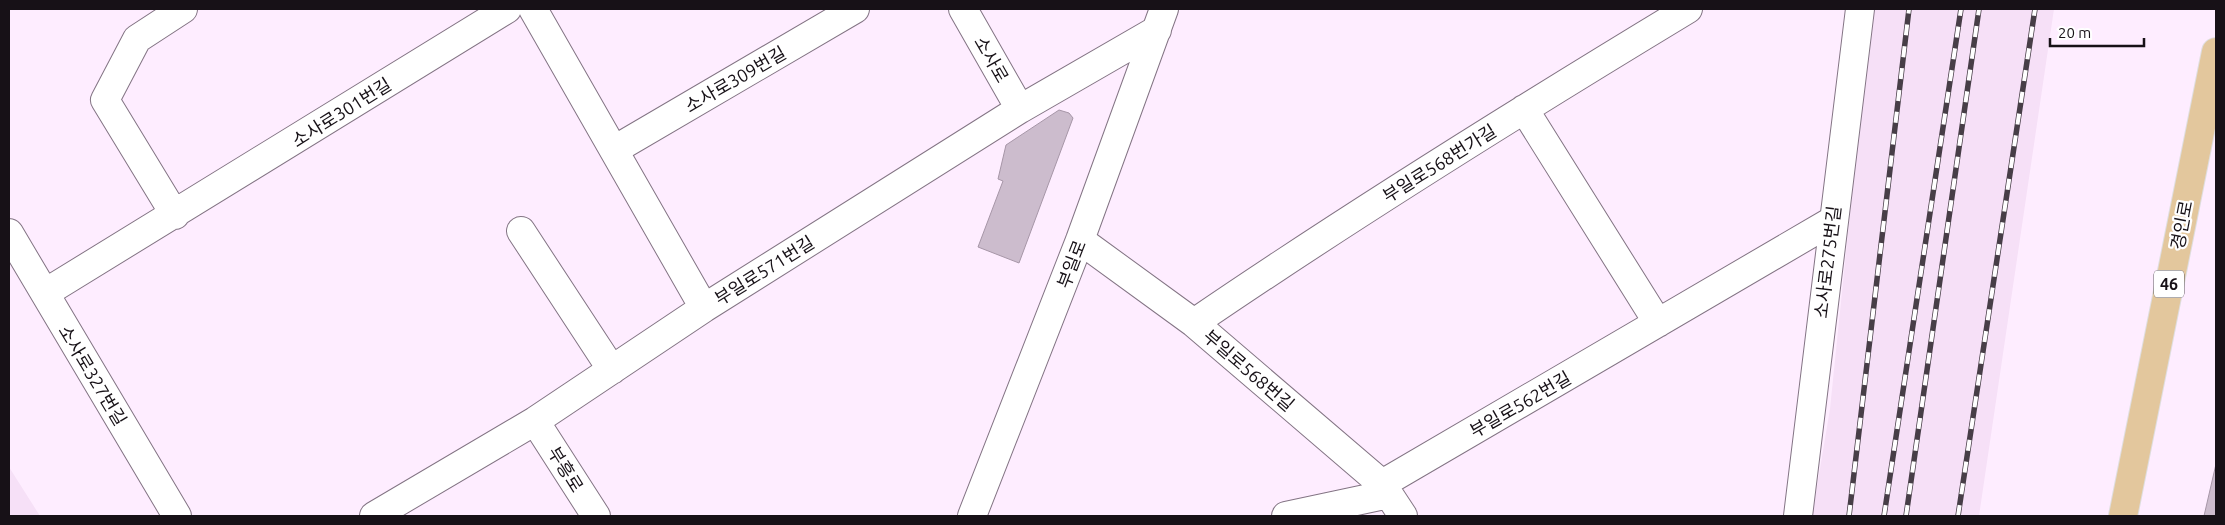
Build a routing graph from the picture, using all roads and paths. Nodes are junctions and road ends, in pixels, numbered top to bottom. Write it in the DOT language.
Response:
graph roads {
  1 [pos="183,9"];
  2 [pos="507,9"];
  3 [pos="533,9"];
  4 [pos="855,9"];
  5 [pos="963,9"];
  6 [pos="1688,9"];
  7 [pos="1860,9"];
  8 [pos="1160,19"];
  9 [pos="2216,52"];
  10 [pos="1020,109"];
  11 [pos="1524,109"];
  12 [pos="614,150"];
  13 [pos="175,215"];
  14 [pos="1832,221"];
  15 [pos="521,231"];
  16 [pos="9,233"];
  17 [pos="1080,240"];
  18 [pos="45,293"];
  19 [pos="704,308"];
  20 [pos="1194,323"];
  21 [pos="1658,323"];
  22 [pos="612,370"];
  23 [pos="535,421"];
  24 [pos="1392,498"];
  25 [pos="178,516"];
  26 [pos="374,516"];
  27 [pos="596,516"];
  28 [pos="972,516"];
  29 [pos="1286,516"];
  30 [pos="1795,516"];
  31 [pos="2123,516"];
  1 -- 13 [label="street"];
  2 -- 13 [label="street, 소사로301번길"];
  3 -- 12 [label="street"];
  4 -- 12 [label="street, 소사로309번길"];
  5 -- 10 [label="street, 소사로"];
  6 -- 11 [label="street, 부일로568번가길"];
  7 -- 14 [label="street, 소사로275번길"];
  8 -- 10 [label="street, 부일로571번길"];
  8 -- 17 [label="street, 부일로"];
  9 -- 31 [label="main road, 경인로 / 46"];
  10 -- 19 [label="street, 부일로571번길"];
  11 -- 20 [label="street, 부일로568번가길"];
  11 -- 21 [label="street"];
  12 -- 19 [label="street"];
  13 -- 18 [label="street, 소사로301번길"];
  14 -- 21 [label="street, 부일로562번길"];
  14 -- 30 [label="street, 소사로275번길"];
  15 -- 22 [label="street"];
  16 -- 18 [label="street, 소사로327번길"];
  17 -- 20 [label="street, 부일로568번길"];
  17 -- 28 [label="street, 부일로"];
  18 -- 25 [label="street, 소사로327번길"];
  19 -- 22 [label="street, 부일로571번길"];
  20 -- 24 [label="street, 부일로568번길"];
  21 -- 24 [label="street, 부일로562번길"];
  22 -- 23 [label="street, 부일로571번길"];
  23 -- 26 [label="street, 부일로571번길"];
  23 -- 27 [label="street, 부흥로"];
  24 -- 29 [label="street, 부일로562번길"];
}
